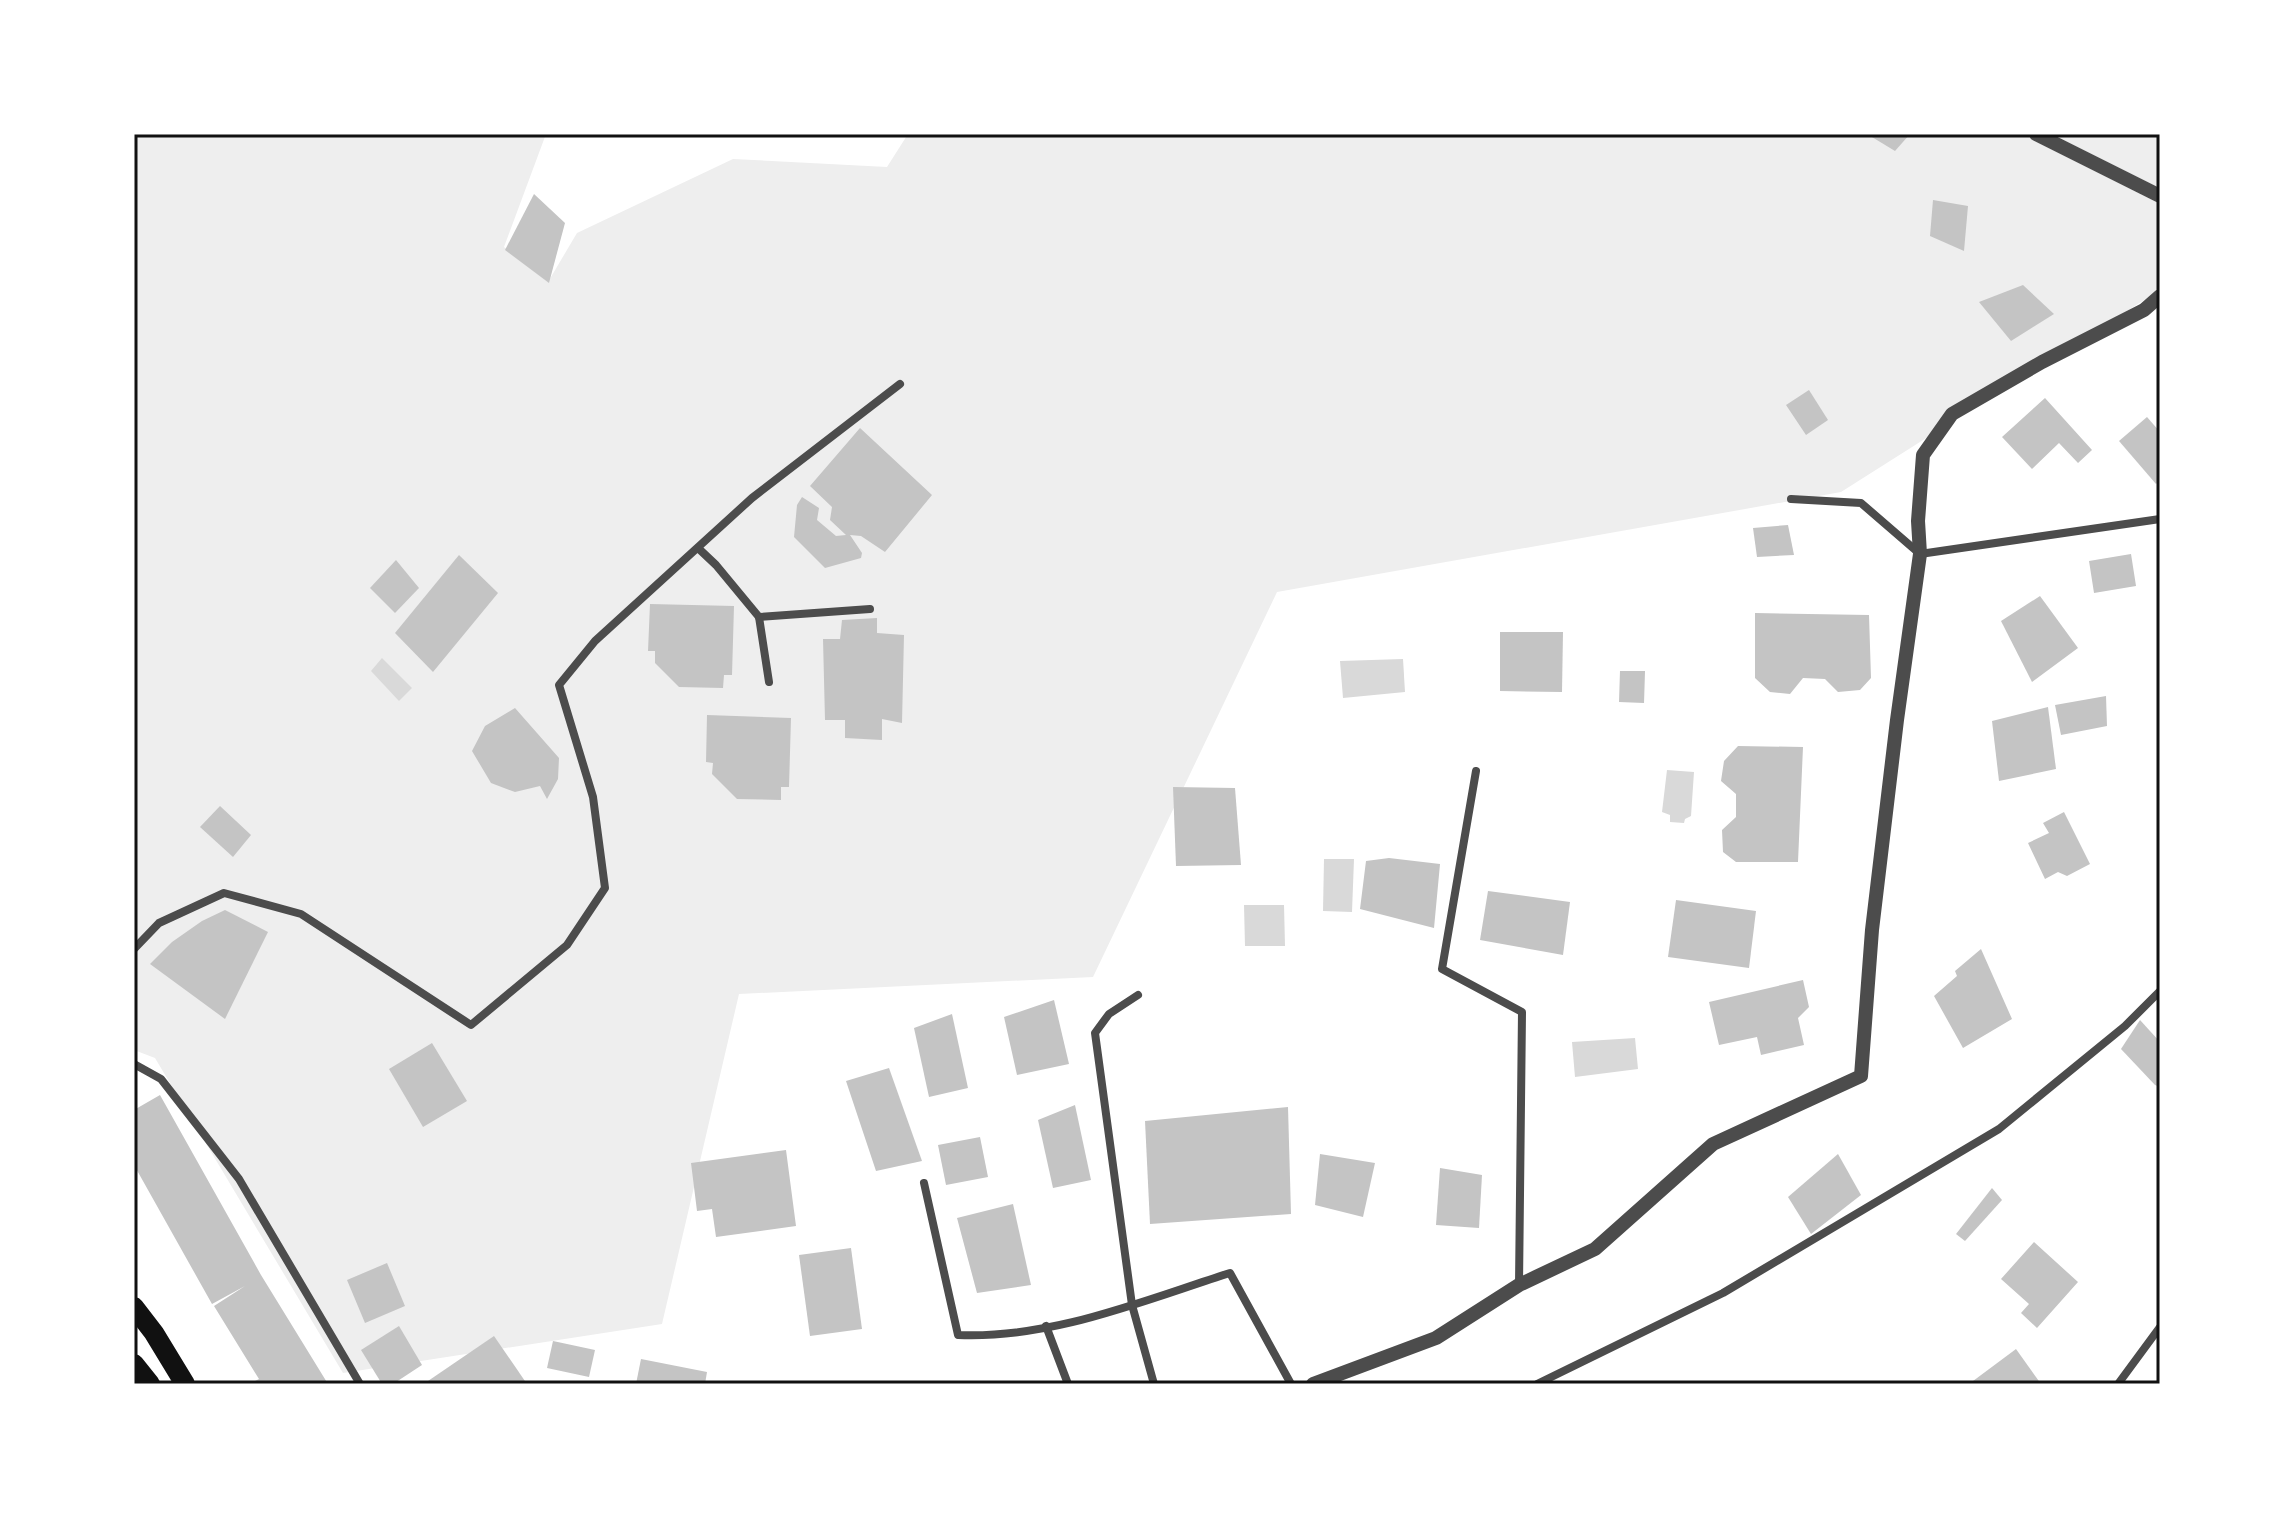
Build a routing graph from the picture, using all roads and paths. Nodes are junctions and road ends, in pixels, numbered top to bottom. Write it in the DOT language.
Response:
graph roads {
  1 [pos="2036,134"];
  2 [pos="2060,139"];
  3 [pos="2160,196"];
  4 [pos="2160,296"];
  5 [pos="900,384"];
  6 [pos="1791,499"];
  7 [pos="2160,519"];
  8 [pos="698,548"];
  9 [pos="1920,554"];
  10 [pos="870,609"];
  11 [pos="759,617"];
  12 [pos="769,682"];
  13 [pos="1476,771"];
  14 [pos="134,949"];
  15 [pos="2160,991"];
  16 [pos="1138,995"];
  17 [pos="134,1064"];
  18 [pos="924,1183"];
  19 [pos="1519,1285"];
  20 [pos="1132,1305"];
  21 [pos="134,1307"];
  22 [pos="1046,1326"];
  23 [pos="2160,1327"];
  24 [pos="134,1364"];
  25 [pos="150,1384"];
  26 [pos="185,1384"];
  27 [pos="360,1384"];
  28 [pos="1068,1384"];
  29 [pos="1154,1384"];
  30 [pos="1291,1384"];
  31 [pos="1313,1384"];
  32 [pos="1537,1384"];
  33 [pos="2118,1384"];
  1 -- 2 [label="street"];
  2 -- 3 [label="street"];
  4 -- 9 [label="street"];
  5 -- 8 [label="street"];
  6 -- 9 [label="street"];
  7 -- 9 [label="street"];
  8 -- 11 [label="street"];
  8 -- 14 [label="street"];
  9 -- 19 [label="street"];
  10 -- 11 [label="street"];
  11 -- 12 [label="street"];
  13 -- 19 [label="street"];
  15 -- 32 [label="street"];
  16 -- 20 [label="street"];
  17 -- 27 [label="street"];
  18 -- 22 [label="street"];
  19 -- 31 [label="street"];
  20 -- 22 [label="street"];
  20 -- 29 [label="street"];
  20 -- 30 [label="street"];
  21 -- 26 [label="main road"];
  22 -- 28 [label="street"];
  23 -- 33 [label="street"];
  24 -- 25 [label="main road"];
}
